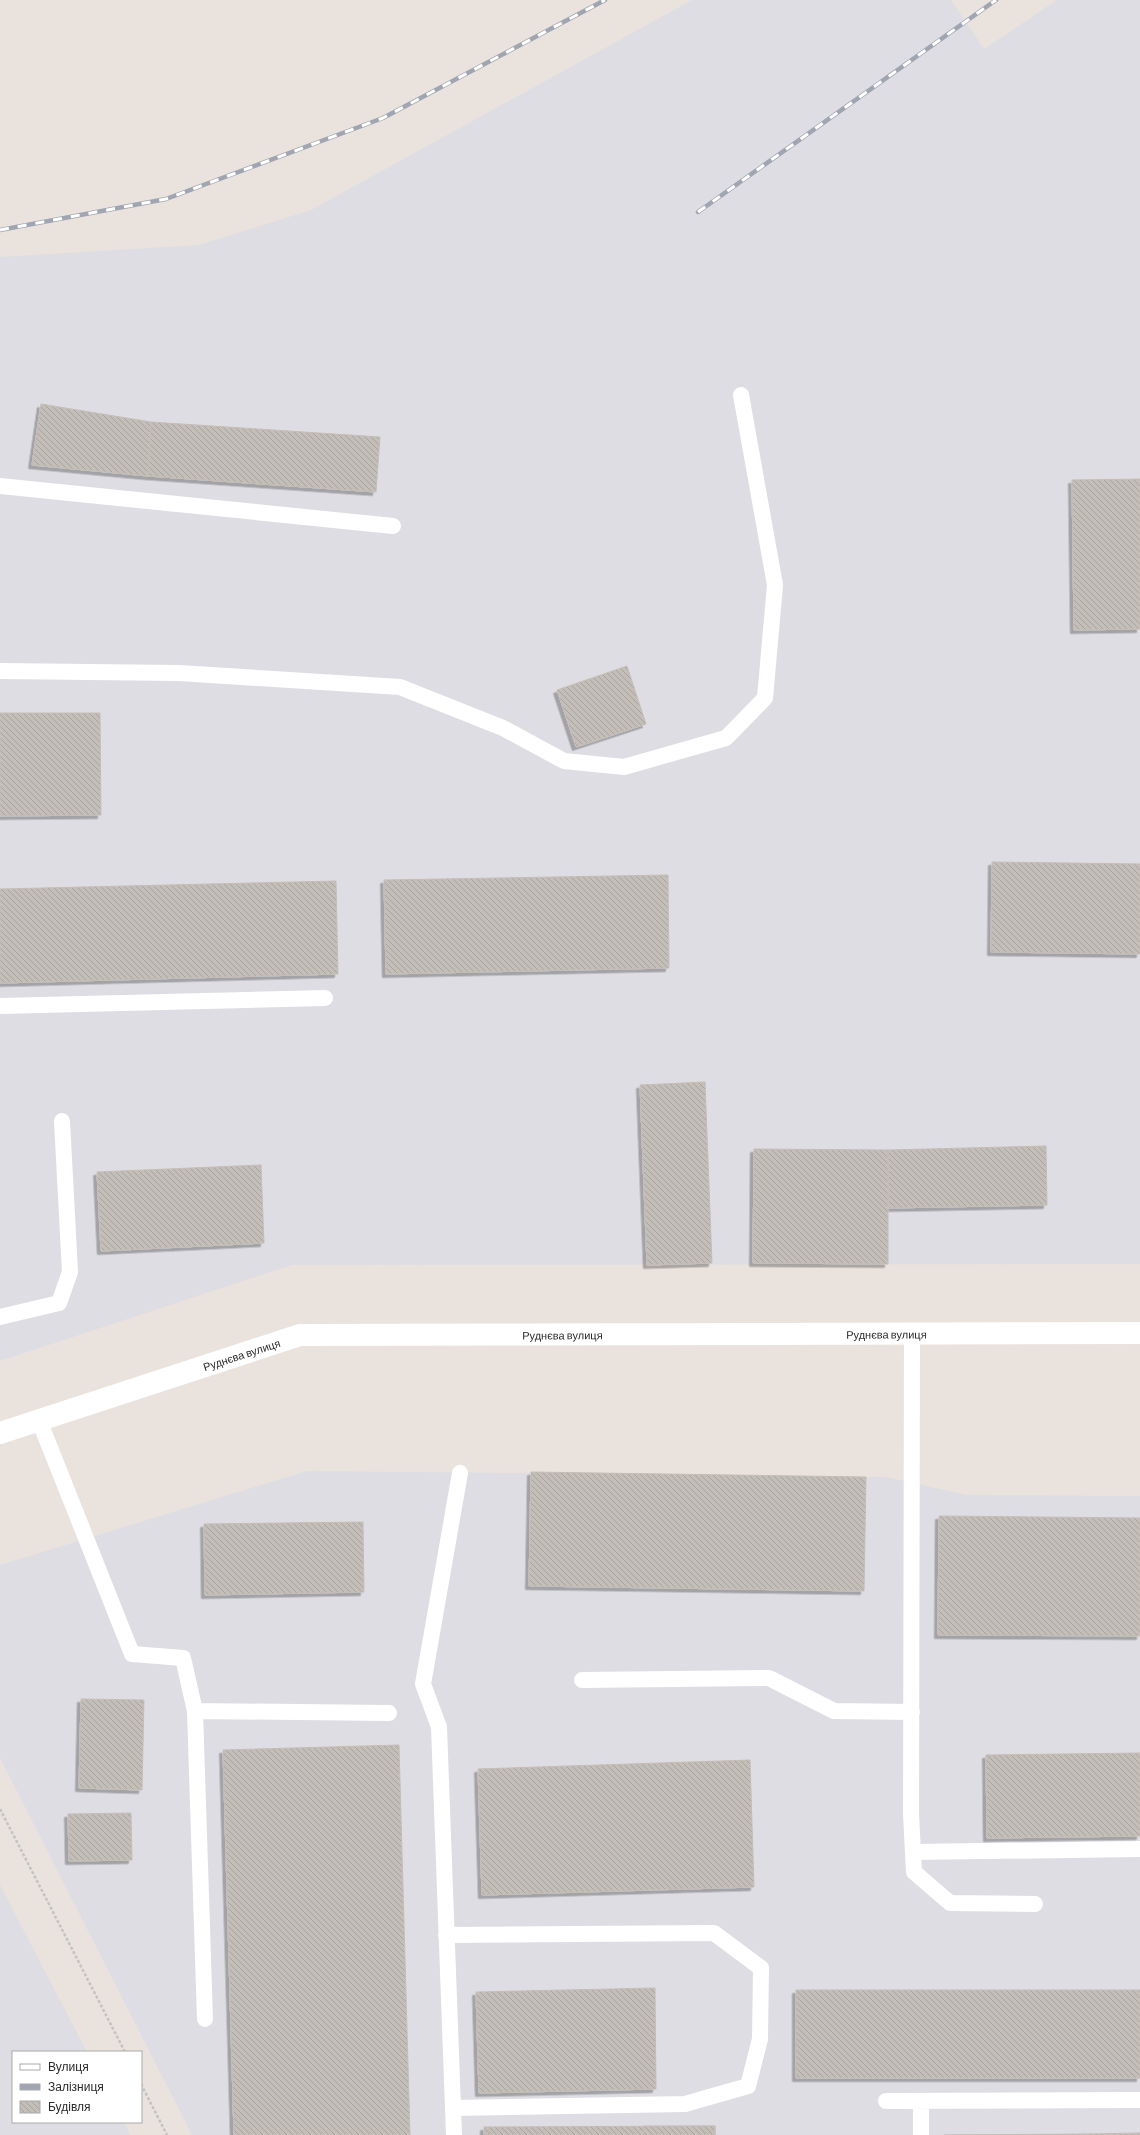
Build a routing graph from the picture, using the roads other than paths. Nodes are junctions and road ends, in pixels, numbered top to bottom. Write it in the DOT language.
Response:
graph roads {
  1 [pos="741,395"];
  2 [pos="0,486"];
  3 [pos="393,526"];
  4 [pos="0,671"];
  5 [pos="325,998"];
  6 [pos="0,1006"];
  7 [pos="62,1121"];
  8 [pos="0,1317"];
  9 [pos="1140,1332"];
  10 [pos="912,1333"];
  11 [pos="39,1420"];
  12 [pos="0,1433"];
  13 [pos="460,1473"];
  14 [pos="582,1680"];
  15 [pos="195,1711"];
  16 [pos="912,1712"];
  17 [pos="389,1714"];
  18 [pos="1140,1849"];
  19 [pos="913,1852"];
  20 [pos="1034,1904"];
  21 [pos="446,1935"];
  22 [pos="205,2019"];
  23 [pos="1140,2100"];
  24 [pos="886,2101"];
  25 [pos="921,2101"];
  26 [pos="453,2108"];
  27 [pos="454,2135"];
  28 [pos="921,2135"];
  1 -- 4 [label="lane"];
  2 -- 3 [label="lane"];
  5 -- 6 [label="lane"];
  7 -- 8 [label="lane"];
  9 -- 10 [label="street, Руднєва вулиця"];
  10 -- 11 [label="street, Руднєва вулиця"];
  10 -- 16 [label="lane"];
  11 -- 12 [label="street, Руднєва вулиця"];
  11 -- 15 [label="lane"];
  13 -- 21 [label="lane"];
  14 -- 16 [label="lane"];
  15 -- 17 [label="lane"];
  15 -- 22 [label="lane"];
  16 -- 19 [label="lane"];
  18 -- 19 [label="lane"];
  19 -- 20 [label="lane"];
  21 -- 26 [label="lane"];
  21 -- 26 [label="lane"];
  23 -- 25 [label="lane"];
  24 -- 25 [label="lane"];
  25 -- 28 [label="lane"];
  26 -- 27 [label="lane"];
}
